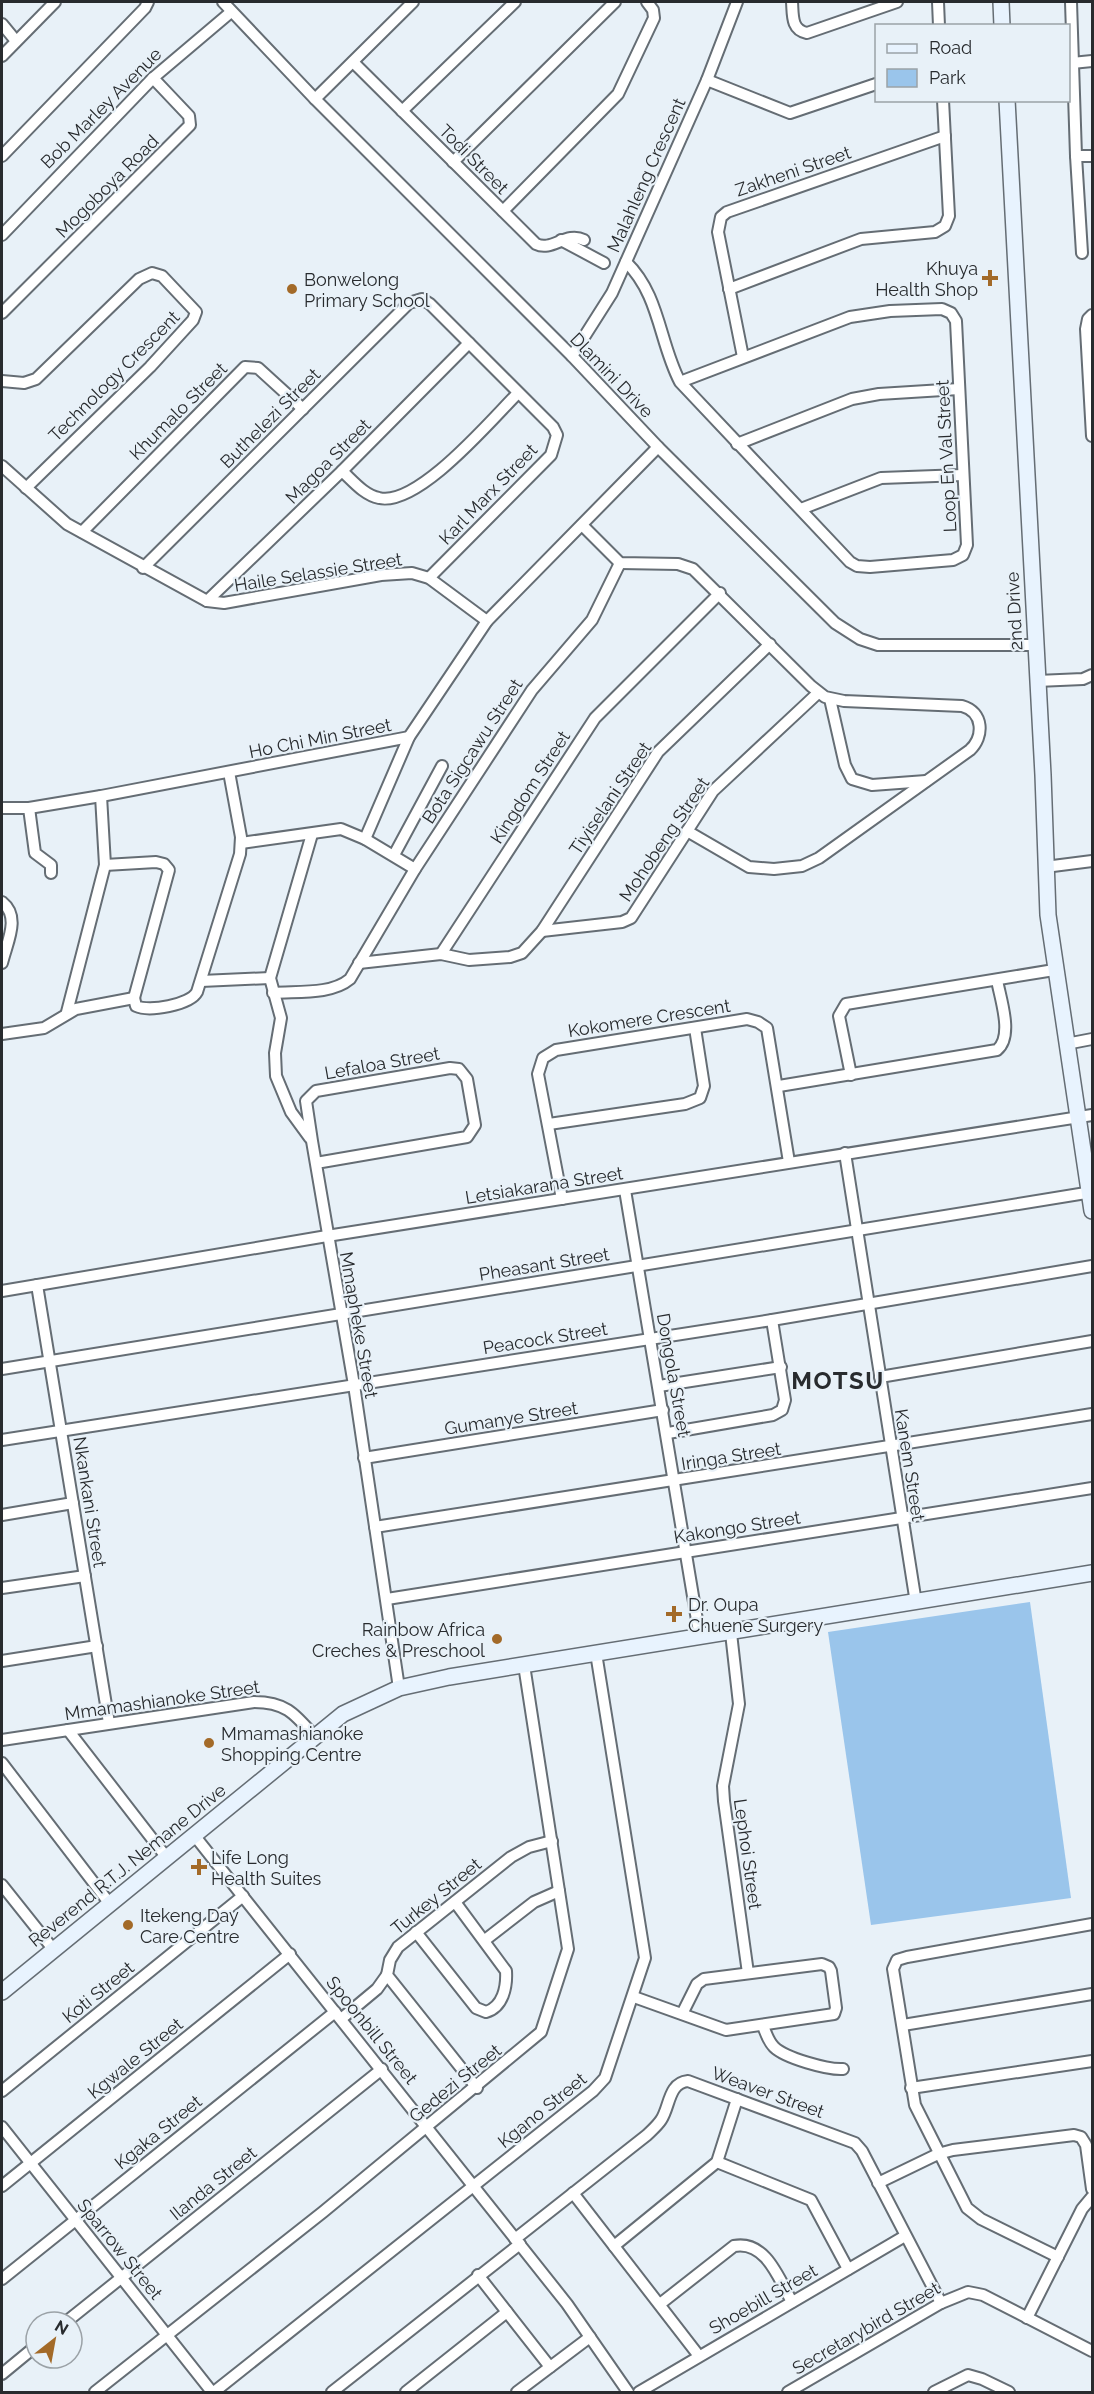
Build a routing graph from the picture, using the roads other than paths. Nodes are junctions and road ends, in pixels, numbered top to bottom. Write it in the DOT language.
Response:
graph roads {
  1 [pos="55,2"];
  2 [pos="148,2"];
  3 [pos="223,2"];
  4 [pos="515,2"];
  5 [pos="615,2"];
  6 [pos="647,2"];
  7 [pos="737,2"];
  8 [pos="792,2"];
  9 [pos="897,2"];
  10 [pos="938,2"];
  11 [pos="1000,2"];
  12 [pos="1071,2"];
  13 [pos="409,3"];
  14 [pos="231,12"];
  15 [pos="2,24"];
  16 [pos="939,24"];
  17 [pos="1002,24"];
  18 [pos="16,41"];
  19 [pos="2,56"];
  20 [pos="1092,61"];
  21 [pos="353,62"];
  22 [pos="1072,63"];
  23 [pos="153,78"];
  24 [pos="707,80"];
  25 [pos="875,84"];
  26 [pos="315,99"];
  27 [pos="943,102"];
  28 [pos="1007,102"];
  29 [pos="402,111"];
  30 [pos="945,136"];
  31 [pos="2,156"];
  32 [pos="1076,156"];
  33 [pos="1092,156"];
  34 [pos="453,162"];
  35 [pos="503,211"];
  36 [pos="2,235"];
  37 [pos="561,240"];
  38 [pos="584,240"];
  39 [pos="1082,253"];
  40 [pos="626,262"];
  41 [pos="604,263"];
  42 [pos="729,289"];
  43 [pos="424,300"];
  44 [pos="2,313"];
  45 [pos="1092,315"];
  46 [pos="469,343"];
  47 [pos="572,356"];
  48 [pos="743,357"];
  49 [pos="2,381"];
  50 [pos="680,382"];
  51 [pos="1091,388"];
  52 [pos="959,389"];
  53 [pos="518,393"];
  54 [pos="303,409"];
  55 [pos="1092,436"];
  56 [pos="736,444"];
  57 [pos="658,447"];
  58 [pos="2,466"];
  59 [pos="342,471"];
  60 [pos="963,475"];
  61 [pos="26,488"];
  62 [pos="801,508"];
  63 [pos="582,525"];
  64 [pos="82,532"];
  65 [pos="620,563"];
  66 [pos="143,568"];
  67 [pos="429,579"];
  68 [pos="720,593"];
  69 [pos="207,601"];
  70 [pos="487,621"];
  71 [pos="770,644"];
  72 [pos="1035,645"];
  73 [pos="1088,677"];
  74 [pos="1037,681"];
  75 [pos="1092,686"];
  76 [pos="818,693"];
  77 [pos="830,699"];
  78 [pos="409,738"];
  79 [pos="442,766"];
  80 [pos="229,772"];
  81 [pos="926,781"];
  82 [pos="101,796"];
  83 [pos="2,808"];
  84 [pos="29,808"];
  85 [pos="687,831"];
  86 [pos="312,834"];
  87 [pos="365,839"];
  88 [pos="241,843"];
  89 [pos="394,855"];
  90 [pos="1092,861"];
  91 [pos="105,865"];
  92 [pos="1045,867"];
  93 [pos="415,869"];
  94 [pos="51,873"];
  95 [pos="2,902"];
  96 [pos="542,931"];
  97 [pos="441,954"];
  98 [pos="2,963"];
  99 [pos="359,963"];
  100 [pos="1054,970"];
  101 [pos="270,978"];
  102 [pos="997,980"];
  103 [pos="201,981"];
  104 [pos="273,993"];
  105 [pos="134,998"];
  106 [pos="67,1012"];
  107 [pos="695,1028"];
  108 [pos="2,1034"];
  109 [pos="1092,1039"];
  110 [pos="1066,1044"];
  111 [pos="851,1075"];
  112 [pos="779,1086"];
  113 [pos="1085,1116"];
  114 [pos="549,1124"];
  115 [pos="312,1141"];
  116 [pos="845,1153"];
  117 [pos="789,1162"];
  118 [pos="316,1163"];
  119 [pos="625,1190"];
  120 [pos="1091,1193"];
  121 [pos="562,1199"];
  122 [pos="1092,1211"];
  123 [pos="857,1229"];
  124 [pos="327,1236"];
  125 [pos="639,1266"];
  126 [pos="1092,1266"];
  127 [pos="37,1286"];
  128 [pos="2,1292"];
  129 [pos="867,1303"];
  130 [pos="341,1313"];
  131 [pos="772,1320"];
  132 [pos="650,1337"];
  133 [pos="1092,1341"];
  134 [pos="50,1361"];
  135 [pos="781,1367"];
  136 [pos="2,1369"];
  137 [pos="880,1377"];
  138 [pos="354,1385"];
  139 [pos="659,1386"];
  140 [pos="663,1410"];
  141 [pos="1092,1414"];
  142 [pos="62,1431"];
  143 [pos="668,1433"];
  144 [pos="2,1440"];
  145 [pos="891,1446"];
  146 [pos="364,1458"];
  147 [pos="675,1481"];
  148 [pos="1092,1488"];
  149 [pos="74,1503"];
  150 [pos="2,1515"];
  151 [pos="901,1519"];
  152 [pos="375,1527"];
  153 [pos="686,1552"];
  154 [pos="85,1576"];
  155 [pos="1092,1576"];
  156 [pos="2,1588"];
  157 [pos="387,1599"];
  158 [pos="916,1603"];
  159 [pos="731,1633"];
  160 [pos="700,1638"];
  161 [pos="97,1646"];
  162 [pos="596,1653"];
  163 [pos="2,1661"];
  164 [pos="524,1665"];
  165 [pos="399,1688"];
  166 [pos="109,1724"];
  167 [pos="68,1730"];
  168 [pos="315,1737"];
  169 [pos="2,1740"];
  170 [pos="2,1763"];
  171 [pos="194,1835"];
  172 [pos="552,1841"];
  173 [pos="166,1858"];
  174 [pos="2,1885"];
  175 [pos="560,1891"];
  176 [pos="243,1896"];
  177 [pos="454,1902"];
  178 [pos="110,1904"];
  179 [pos="1092,1924"];
  180 [pos="416,1932"];
  181 [pos="485,1940"];
  182 [pos="53,1949"];
  183 [pos="290,1954"];
  184 [pos="748,1973"];
  185 [pos="387,1975"];
  186 [pos="2,1992"];
  187 [pos="1092,1994"];
  188 [pos="633,1998"];
  189 [pos="682,2014"];
  190 [pos="338,2015"];
  191 [pos="903,2025"];
  192 [pos="763,2026"];
  193 [pos="1092,2061"];
  194 [pos="382,2069"];
  195 [pos="843,2069"];
  196 [pos="477,2088"];
  197 [pos="911,2088"];
  198 [pos="2,2091"];
  199 [pos="737,2099"];
  200 [pos="2,2127"];
  201 [pos="428,2127"];
  202 [pos="938,2154"];
  203 [pos="717,2162"];
  204 [pos="30,2164"];
  205 [pos="878,2183"];
  206 [pos="2,2186"];
  207 [pos="474,2186"];
  208 [pos="1092,2189"];
  209 [pos="573,2193"];
  210 [pos="1092,2197"];
  211 [pos="75,2220"];
  212 [pos="905,2236"];
  213 [pos="518,2241"];
  214 [pos="614,2246"];
  215 [pos="1058,2257"];
  216 [pos="848,2269"];
  217 [pos="478,2275"];
  218 [pos="121,2277"];
  219 [pos="2,2279"];
  220 [pos="792,2302"];
  221 [pos="941,2303"];
  222 [pos="660,2304"];
  223 [pos="81,2310"];
  224 [pos="507,2312"];
  225 [pos="1027,2318"];
  226 [pos="167,2334"];
  227 [pos="1092,2336"];
  228 [pos="590,2337"];
  229 [pos="1090,2349"];
  230 [pos="24,2356"];
  231 [pos="699,2356"];
  232 [pos="550,2367"];
  233 [pos="2,2374"];
  234 [pos="343,2383"];
  235 [pos="95,2392"];
  236 [pos="213,2392"];
  237 [pos="332,2392"];
  238 [pos="351,2392"];
  239 [pos="406,2392"];
  240 [pos="517,2392"];
  241 [pos="628,2392"];
  242 [pos="639,2392"];
  243 [pos="788,2392"];
  244 [pos="934,2392"];
  245 [pos="1009,2392"];
  1 -- 18 [label="street"];
  2 -- 31 [label="street"];
  3 -- 14 [label="street, Dlamini Drive"];
  4 -- 29 [label="street"];
  5 -- 34 [label="street"];
  6 -- 35 [label="street"];
  7 -- 24 [label="street, Malahleng Crescent"];
  8 -- 9 [label="street"];
  10 -- 16 [label="street"];
  11 -- 17 [label="street"];
  12 -- 22 [label="street"];
  13 -- 21 [label="street"];
  14 -- 23 [label="street, Bob Marley Avenue"];
  14 -- 26 [label="street, Dlamini Drive"];
  15 -- 18 [label="street"];
  18 -- 19 [label="street"];
  20 -- 22 [label="street"];
  21 -- 26 [label="street"];
  21 -- 29 [label="street, Todi Street"];
  22 -- 32 [label="street"];
  23 -- 36 [label="street, Bob Marley Avenue"];
  23 -- 44 [label="street, Mogoboya Road"];
  24 -- 25 [label="street"];
  24 -- 40 [label="street, Malahleng Crescent"];
  26 -- 47 [label="street, Dlamini Drive"];
  27 -- 30 [label="street"];
  28 -- 72 [label="street, 2nd Drive"];
  29 -- 34 [label="street, Todi Street"];
  30 -- 42 [label="street, Zakheni Street"];
  30 -- 42 [label="street"];
  32 -- 33 [label="street"];
  32 -- 39 [label="street"];
  34 -- 35 [label="street, Todi Street"];
  35 -- 37 [label="street, Todi Street"];
  37 -- 38 [label="street, Todi Street"];
  37 -- 41 [label="street"];
  40 -- 47 [label="street, Malahleng Crescent"];
  40 -- 50 [label="street, Loop En Val Street"];
  42 -- 48 [label="street, Zakheni Street"];
  43 -- 46 [label="street, Karl Marx Street"];
  43 -- 54 [label="street, Buthelezi Street"];
  45 -- 51 [label="street"];
  46 -- 53 [label="street, Karl Marx Street"];
  46 -- 59 [label="street, Magoa Street"];
  47 -- 57 [label="street, Dlamini Drive"];
  48 -- 50 [label="street, Loop En Val Street"];
  48 -- 52 [label="street, Loop En Val Street"];
  49 -- 61 [label="street, Technology Crescent"];
  50 -- 56 [label="street, Loop En Val Street"];
  51 -- 55 [label="street"];
  52 -- 56 [label="street"];
  52 -- 60 [label="street, Loop En Val Street"];
  53 -- 59 [label="street"];
  53 -- 67 [label="street, Karl Marx Street"];
  54 -- 64 [label="street, Khumalo Street"];
  54 -- 66 [label="street, Buthelezi Street"];
  56 -- 62 [label="street, Loop En Val Street"];
  57 -- 63 [label="street, Ho Chi Min Street"];
  57 -- 72 [label="street, Dlamini Drive"];
  58 -- 61 [label="street, Haile Selassie Street"];
  59 -- 69 [label="street, Magoa Street"];
  60 -- 62 [label="street"];
  60 -- 62 [label="street, Loop En Val Street"];
  61 -- 64 [label="street, Haile Selassie Street"];
  63 -- 65 [label="street"];
  63 -- 70 [label="street, Ho Chi Min Street"];
  64 -- 66 [label="street, Haile Selassie Street"];
  65 -- 68 [label="street"];
  65 -- 93 [label="street, Bota Sigcawu Street"];
  66 -- 69 [label="street, Haile Selassie Street"];
  67 -- 69 [label="street, Haile Selassie Street"];
  67 -- 70 [label="street, Haile Selassie Street"];
  68 -- 71 [label="street"];
  68 -- 97 [label="street, Kingdom Street"];
  70 -- 78 [label="street, Ho Chi Min Street"];
  71 -- 76 [label="street"];
  71 -- 96 [label="street, Tiyiselani Street"];
  72 -- 74 [label="street, 2nd Drive"];
  73 -- 74 [label="street"];
  73 -- 75 [label="street"];
  74 -- 92 [label="street, 2nd Drive"];
  76 -- 77 [label="street"];
  76 -- 85 [label="street, Mohobeng Street"];
  77 -- 81 [label="street"];
  77 -- 81 [label="street"];
  78 -- 80 [label="street, Ho Chi Min Street"];
  78 -- 87 [label="street"];
  79 -- 89 [label="street"];
  80 -- 82 [label="street, Ho Chi Min Street"];
  80 -- 88 [label="street"];
  81 -- 85 [label="street"];
  82 -- 84 [label="street, Ho Chi Min Street"];
  82 -- 91 [label="street"];
  83 -- 84 [label="street, Ho Chi Min Street"];
  84 -- 94 [label="street"];
  85 -- 96 [label="street, Mohobeng Street"];
  86 -- 87 [label="street"];
  86 -- 88 [label="street"];
  86 -- 101 [label="street"];
  87 -- 89 [label="street"];
  88 -- 103 [label="street"];
  89 -- 93 [label="street"];
  90 -- 92 [label="street"];
  91 -- 105 [label="street"];
  91 -- 106 [label="street"];
  92 -- 100 [label="street, 2nd Drive"];
  93 -- 99 [label="street, Bota Sigcawu Street"];
  95 -- 98 [label="street"];
  96 -- 97 [label="street, Tiyiselani Street"];
  97 -- 99 [label="street"];
  99 -- 104 [label="street, Bota Sigcawu Street"];
  100 -- 102 [label="street"];
  100 -- 110 [label="street, 2nd Drive"];
  101 -- 103 [label="street"];
  101 -- 104 [label="street, Mmapheke Street"];
  102 -- 111 [label="street"];
  102 -- 111 [label="street"];
  103 -- 105 [label="street"];
  104 -- 115 [label="street, Mmapheke Street"];
  105 -- 106 [label="street"];
  106 -- 108 [label="street"];
  107 -- 112 [label="street, Kokomere Crescent"];
  107 -- 114 [label="street, Kokomere Crescent"];
  107 -- 114 [label="street"];
  109 -- 110 [label="street"];
  110 -- 113 [label="street, 2nd Drive"];
  111 -- 112 [label="street"];
  112 -- 117 [label="street, Kokomere Crescent"];
  113 -- 116 [label="street, Letsiakarana Street"];
  113 -- 120 [label="street, 2nd Drive"];
  114 -- 121 [label="street, Kokomere Crescent"];
  115 -- 118 [label="street, Mmapheke Street"];
  115 -- 118 [label="street, Lefaloa Street"];
  116 -- 117 [label="street, Letsiakarana Street"];
  116 -- 123 [label="street, Kanem Street"];
  117 -- 119 [label="street, Letsiakarana Street"];
  118 -- 124 [label="street, Mmapheke Street"];
  119 -- 121 [label="street, Letsiakarana Street"];
  119 -- 125 [label="street, Dongola Street"];
  120 -- 122 [label="street, 2nd Drive"];
  120 -- 123 [label="street, Pheasant Street"];
  121 -- 124 [label="street, Letsiakarana Street"];
  123 -- 125 [label="street, Pheasant Street"];
  123 -- 129 [label="street, Kanem Street"];
  124 -- 127 [label="street, Letsiakarana Street"];
  124 -- 130 [label="street, Mmapheke Street"];
  125 -- 130 [label="street, Pheasant Street"];
  125 -- 132 [label="street, Dongola Street"];
  126 -- 129 [label="street, Peacock Street"];
  127 -- 128 [label="street, Letsiakarana Street"];
  127 -- 134 [label="street, Nkankani Street"];
  129 -- 131 [label="street, Peacock Street"];
  129 -- 137 [label="street, Kanem Street"];
  130 -- 134 [label="street, Pheasant Street"];
  130 -- 138 [label="street, Mmapheke Street"];
  131 -- 132 [label="street, Peacock Street"];
  131 -- 135 [label="street"];
  132 -- 138 [label="street, Peacock Street"];
  132 -- 139 [label="street, Dongola Street"];
  133 -- 137 [label="street"];
  134 -- 136 [label="street, Pheasant Street"];
  134 -- 142 [label="street, Nkankani Street"];
  135 -- 139 [label="street"];
  135 -- 143 [label="street"];
  137 -- 145 [label="street, Kanem Street"];
  138 -- 142 [label="street, Peacock Street"];
  138 -- 146 [label="street, Mmapheke Street"];
  139 -- 140 [label="street, Dongola Street"];
  140 -- 143 [label="street, Dongola Street"];
  140 -- 146 [label="street, Gumanye Street"];
  141 -- 145 [label="street, Iringa Street"];
  142 -- 144 [label="street, Peacock Street"];
  142 -- 149 [label="street, Nkankani Street"];
  143 -- 147 [label="street, Dongola Street"];
  145 -- 147 [label="street, Iringa Street"];
  145 -- 151 [label="street, Kanem Street"];
  146 -- 152 [label="street, Mmapheke Street"];
  147 -- 152 [label="street, Iringa Street"];
  147 -- 153 [label="street, Dongola Street"];
  148 -- 151 [label="street, Kakongo Street"];
  149 -- 150 [label="street"];
  149 -- 154 [label="street, Nkankani Street"];
  151 -- 153 [label="street, Kakongo Street"];
  151 -- 158 [label="street, Kanem Street"];
  152 -- 157 [label="street, Mmapheke Street"];
  153 -- 157 [label="street, Kakongo Street"];
  153 -- 160 [label="street, Dongola Street"];
  154 -- 156 [label="street"];
  154 -- 161 [label="street, Nkankani Street"];
  155 -- 158 [label="street, Reverend R.T.J. Nemane Drive"];
  157 -- 165 [label="street, Mmapheke Street"];
  158 -- 159 [label="street, Reverend R.T.J. Nemane Drive"];
  159 -- 160 [label="street, Reverend R.T.J. Nemane Drive"];
  159 -- 184 [label="street, Lephoi Street"];
  160 -- 162 [label="street, Reverend R.T.J. Nemane Drive"];
  161 -- 163 [label="street"];
  161 -- 166 [label="street, Nkankani Street"];
  162 -- 164 [label="street, Reverend R.T.J. Nemane Drive"];
  162 -- 188 [label="street, Kgano Street"];
  164 -- 165 [label="street, Reverend R.T.J. Nemane Drive"];
  164 -- 172 [label="street, Gedezi Street"];
  165 -- 168 [label="street, Reverend R.T.J. Nemane Drive"];
  166 -- 167 [label="street, Mmamashianoke Street"];
  166 -- 168 [label="street, Mmamashianoke Street"];
  167 -- 169 [label="street, Mmamashianoke Street"];
  167 -- 173 [label="street"];
  168 -- 171 [label="street, Reverend R.T.J. Nemane Drive"];
  170 -- 178 [label="street"];
  171 -- 173 [label="street, Reverend R.T.J. Nemane Drive"];
  171 -- 176 [label="street, Spoonbill Street"];
  172 -- 175 [label="street, Gedezi Street"];
  172 -- 177 [label="street, Turkey Street"];
  173 -- 178 [label="street, Reverend R.T.J. Nemane Drive"];
  174 -- 182 [label="street"];
  175 -- 181 [label="street"];
  175 -- 196 [label="street, Gedezi Street"];
  176 -- 183 [label="street, Spoonbill Street"];
  176 -- 198 [label="street, Koti Street"];
  177 -- 180 [label="street, Turkey Street"];
  177 -- 181 [label="street"];
  178 -- 182 [label="street, Reverend R.T.J. Nemane Drive"];
  179 -- 191 [label="street"];
  180 -- 181 [label="street"];
  180 -- 185 [label="street, Turkey Street"];
  182 -- 186 [label="street, Reverend R.T.J. Nemane Drive"];
  183 -- 190 [label="street, Spoonbill Street"];
  183 -- 204 [label="street, Kgwale Street"];
  184 -- 189 [label="street"];
  184 -- 192 [label="street"];
  185 -- 190 [label="street, Turkey Street"];
  185 -- 196 [label="street"];
  187 -- 191 [label="street"];
  188 -- 189 [label="street"];
  188 -- 207 [label="street, Kgano Street"];
  189 -- 192 [label="street"];
  190 -- 194 [label="street, Spoonbill Street"];
  190 -- 211 [label="street, Kgaka Street"];
  191 -- 197 [label="street"];
  192 -- 195 [label="street"];
  193 -- 197 [label="street"];
  194 -- 201 [label="street, Spoonbill Street"];
  194 -- 218 [label="street, Ilanda Street"];
  196 -- 201 [label="street, Gedezi Street"];
  197 -- 202 [label="street"];
  199 -- 203 [label="street"];
  199 -- 205 [label="street, Weaver Street"];
  199 -- 209 [label="street, Weaver Street"];
  200 -- 204 [label="street, Sparrow Street"];
  201 -- 207 [label="street, Spoonbill Street"];
  201 -- 226 [label="street, Gedezi Street"];
  202 -- 205 [label="street"];
  202 -- 208 [label="street"];
  202 -- 215 [label="street"];
  203 -- 214 [label="street"];
  203 -- 216 [label="street"];
  204 -- 206 [label="street, Kgwale Street"];
  204 -- 211 [label="street, Sparrow Street"];
  205 -- 212 [label="street, Weaver Street"];
  207 -- 213 [label="street, Spoonbill Street"];
  207 -- 236 [label="street, Kgano Street"];
  209 -- 213 [label="street, Weaver Street"];
  209 -- 214 [label="street"];
  210 -- 215 [label="street"];
  211 -- 218 [label="street, Sparrow Street"];
  211 -- 219 [label="street, Kgaka Street"];
  212 -- 216 [label="street, Shoebill Street"];
  212 -- 221 [label="street, Weaver Street"];
  213 -- 217 [label="street, Weaver Street"];
  213 -- 228 [label="street, Spoonbill Street"];
  214 -- 222 [label="street"];
  215 -- 225 [label="street"];
  216 -- 220 [label="street, Shoebill Street"];
  217 -- 224 [label="street"];
  217 -- 234 [label="street, Weaver Street"];
  218 -- 223 [label="street, Ilanda Street"];
  218 -- 226 [label="street, Sparrow Street"];
  220 -- 222 [label="street"];
  220 -- 231 [label="street, Shoebill Street"];
  221 -- 225 [label="street, Secretarybird Street"];
  221 -- 243 [label="street, Secretarybird Street"];
  222 -- 231 [label="street"];
  224 -- 232 [label="street"];
  224 -- 239 [label="street"];
  225 -- 229 [label="street, Secretarybird Street"];
  226 -- 235 [label="street, Gedezi Street"];
  226 -- 236 [label="street, Sparrow Street"];
  227 -- 229 [label="street"];
  228 -- 232 [label="street"];
  228 -- 241 [label="street, Spoonbill Street"];
  230 -- 233 [label="street"];
  231 -- 242 [label="street, Shoebill Street"];
  232 -- 240 [label="street"];
  234 -- 237 [label="street, Weaver Street"];
  234 -- 238 [label="street"];
  244 -- 245 [label="street"];
}
